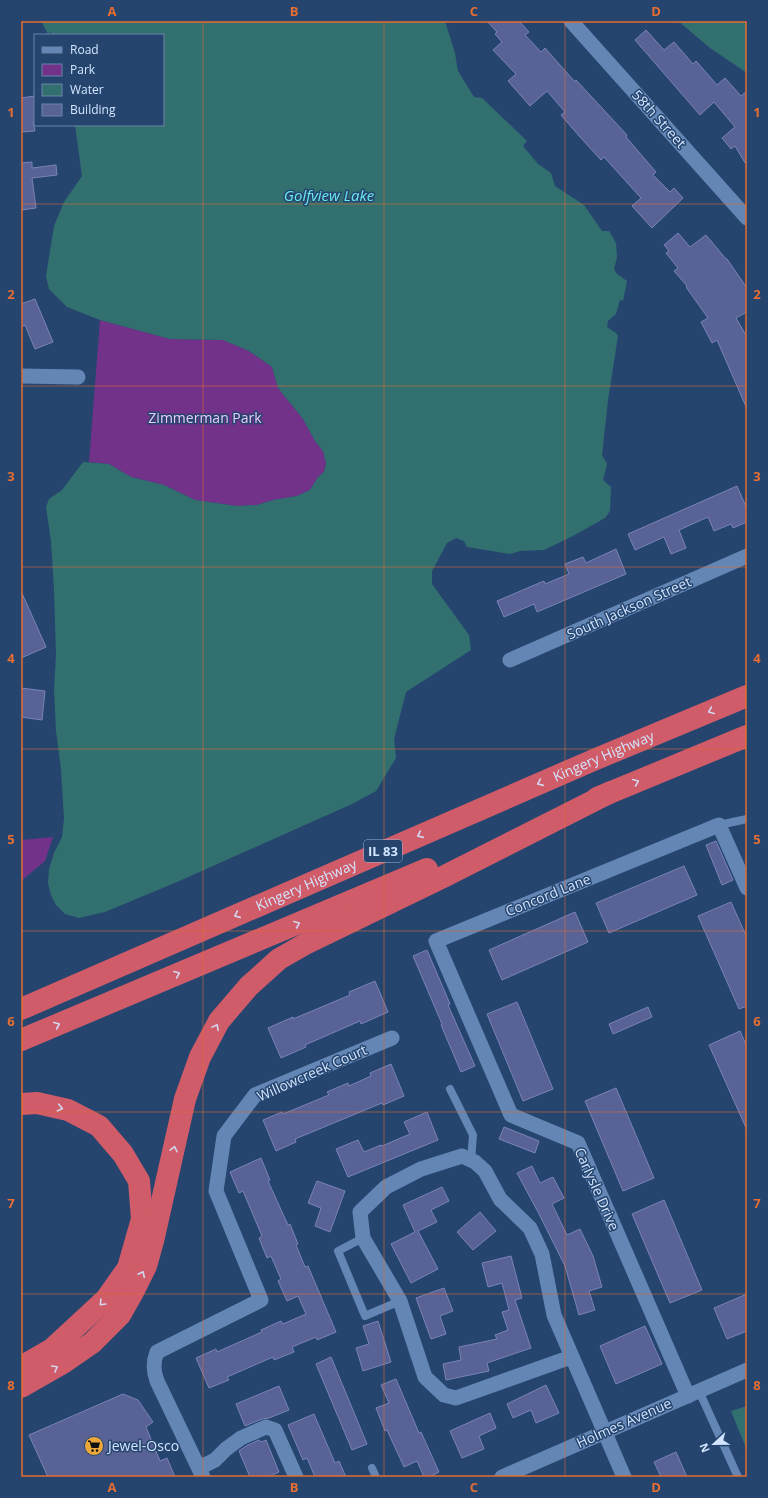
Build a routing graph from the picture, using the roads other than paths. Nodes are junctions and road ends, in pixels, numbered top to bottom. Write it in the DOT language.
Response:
graph roads {
  1 [pos="571,21"];
  2 [pos="747,218"];
  3 [pos="21,376"];
  4 [pos="78,377"];
  5 [pos="747,556"];
  6 [pos="510,660"];
  7 [pos="747,696"];
  8 [pos="747,736"];
  9 [pos="611,792"];
  10 [pos="747,820"];
  11 [pos="719,825"];
  12 [pos="747,888"];
  13 [pos="460,998"];
  14 [pos="21,1009"];
  15 [pos="392,1038"];
  16 [pos="21,1040"];
  17 [pos="450,1089"];
  18 [pos="21,1104"];
  19 [pos="471,1161"];
  20 [pos="362,1238"];
  21 [pos="400,1301"];
  22 [pos="52,1349"];
  23 [pos="21,1357"];
  24 [pos="571,1357"];
  25 [pos="21,1367"];
  26 [pos="747,1370"];
  27 [pos="21,1387"];
  28 [pos="694,1393"];
  29 [pos="604,1432"];
  30 [pos="372,1468"];
  31 [pos="201,1472"];
  32 [pos="296,1477"];
  33 [pos="376,1477"];
  34 [pos="502,1477"];
  35 [pos="624,1477"];
  36 [pos="738,1477"];
  1 -- 2 [label="street, 58th Street"];
  3 -- 4 [label="street"];
  5 -- 6 [label="street, South Jackson Street"];
  7 -- 14 [label="highway, Kingery Highway / IL 83, one-way"];
  9 -- 8 [label="highway, IL 83, one-way"];
  16 -- 9 [label="highway, IL 83, one-way"];
  27 -- 9 [label="highway, one-way"];
  10 -- 11 [label="lane"];
  11 -- 12 [label="street"];
  11 -- 13 [label="street, Concord Lane"];
  13 -- 28 [label="street, Carlysle Drive"];
  15 -- 31 [label="street, Willowcreek Court"];
  17 -- 19 [label="lane"];
  18 -- 22 [label="highway, one-way"];
  19 -- 20 [label="street"];
  19 -- 24 [label="street"];
  20 -- 21 [label="street"];
  20 -- 21 [label="lane"];
  21 -- 24 [label="street"];
  22 -- 23 [label="highway"];
  22 -- 25 [label="highway"];
  24 -- 29 [label="street"];
  26 -- 28 [label="street, Holmes Avenue"];
  28 -- 29 [label="street, Holmes Avenue"];
  28 -- 36 [label="lane"];
  29 -- 34 [label="street, Holmes Avenue"];
  29 -- 35 [label="street"];
  30 -- 33 [label="lane"];
  31 -- 32 [label="street"];
}
